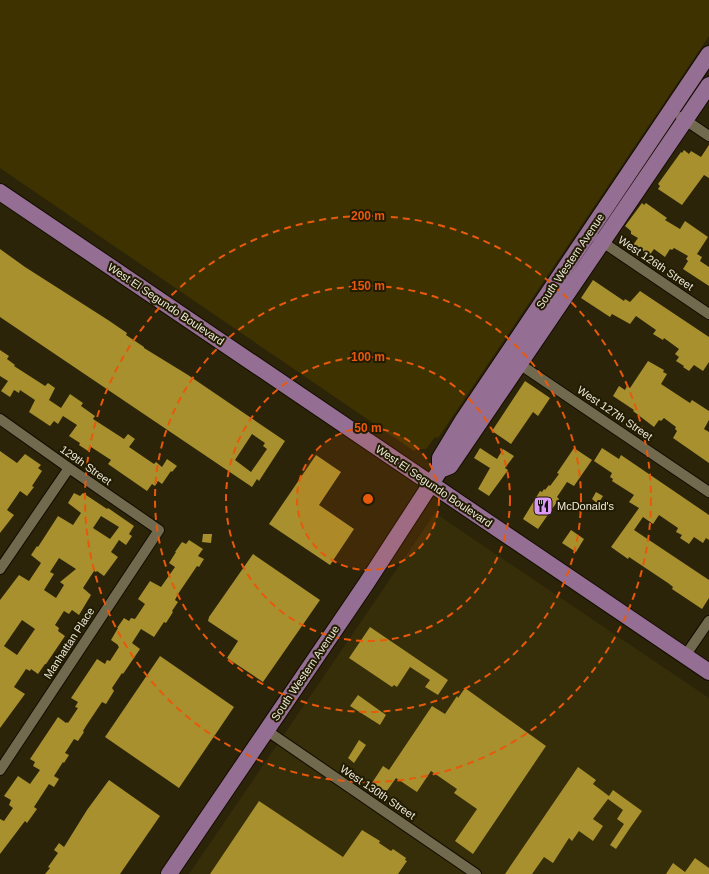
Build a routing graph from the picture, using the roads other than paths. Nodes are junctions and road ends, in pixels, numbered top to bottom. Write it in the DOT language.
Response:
graph roads {
  1 [pos="709,54"];
  2 [pos="709,85"];
  3 [pos="671,110"];
  4 [pos="685,120"];
  5 [pos="709,136"];
  6 [pos="0,192"];
  7 [pos="590,233"];
  8 [pos="603,242"];
  9 [pos="709,314"];
  10 [pos="506,355"];
  11 [pos="520,364"];
  12 [pos="0,419"];
  13 [pos="69,468"];
  14 [pos="440,470"];
  15 [pos="431,484"];
  16 [pos="709,492"];
  17 [pos="159,530"];
  18 [pos="0,569"];
  19 [pos="709,621"];
  20 [pos="685,656"];
  21 [pos="709,672"];
  22 [pos="266,730"];
  23 [pos="0,770"];
  24 [pos="169,874"];
  25 [pos="476,874"];
  1 -- 3 [label="main road, South Western Avenue"];
  2 -- 4 [label="main road, South Western Avenue"];
  3 -- 4 [label="street"];
  3 -- 7 [label="main road, South Western Avenue"];
  4 -- 5 [label="street"];
  4 -- 8 [label="main road, South Western Avenue"];
  6 -- 15 [label="main road, West El Segundo Boulevard"];
  7 -- 8 [label="street, West 126th Street"];
  7 -- 10 [label="main road, South Western Avenue"];
  8 -- 9 [label="street, West 126th Street"];
  8 -- 11 [label="main road, South Western Avenue"];
  10 -- 11 [label="street, West 127th Street"];
  10 -- 14 [label="main road, South Western Avenue"];
  11 -- 14 [label="main road, South Western Avenue"];
  11 -- 16 [label="street, West 127th Street"];
  12 -- 13 [label="street, 129th Street"];
  13 -- 17 [label="street, 129th Street"];
  13 -- 18 [label="street"];
  14 -- 15 [label="main road, South Western Avenue"];
  15 -- 20 [label="main road, West El Segundo Boulevard"];
  15 -- 22 [label="main road, South Western Avenue"];
  17 -- 23 [label="street, Manhattan Place"];
  19 -- 20 [label="street"];
  20 -- 21 [label="main road, West El Segundo Boulevard"];
  22 -- 24 [label="main road, South Western Avenue"];
  22 -- 25 [label="street, West 130th Street"];
}
